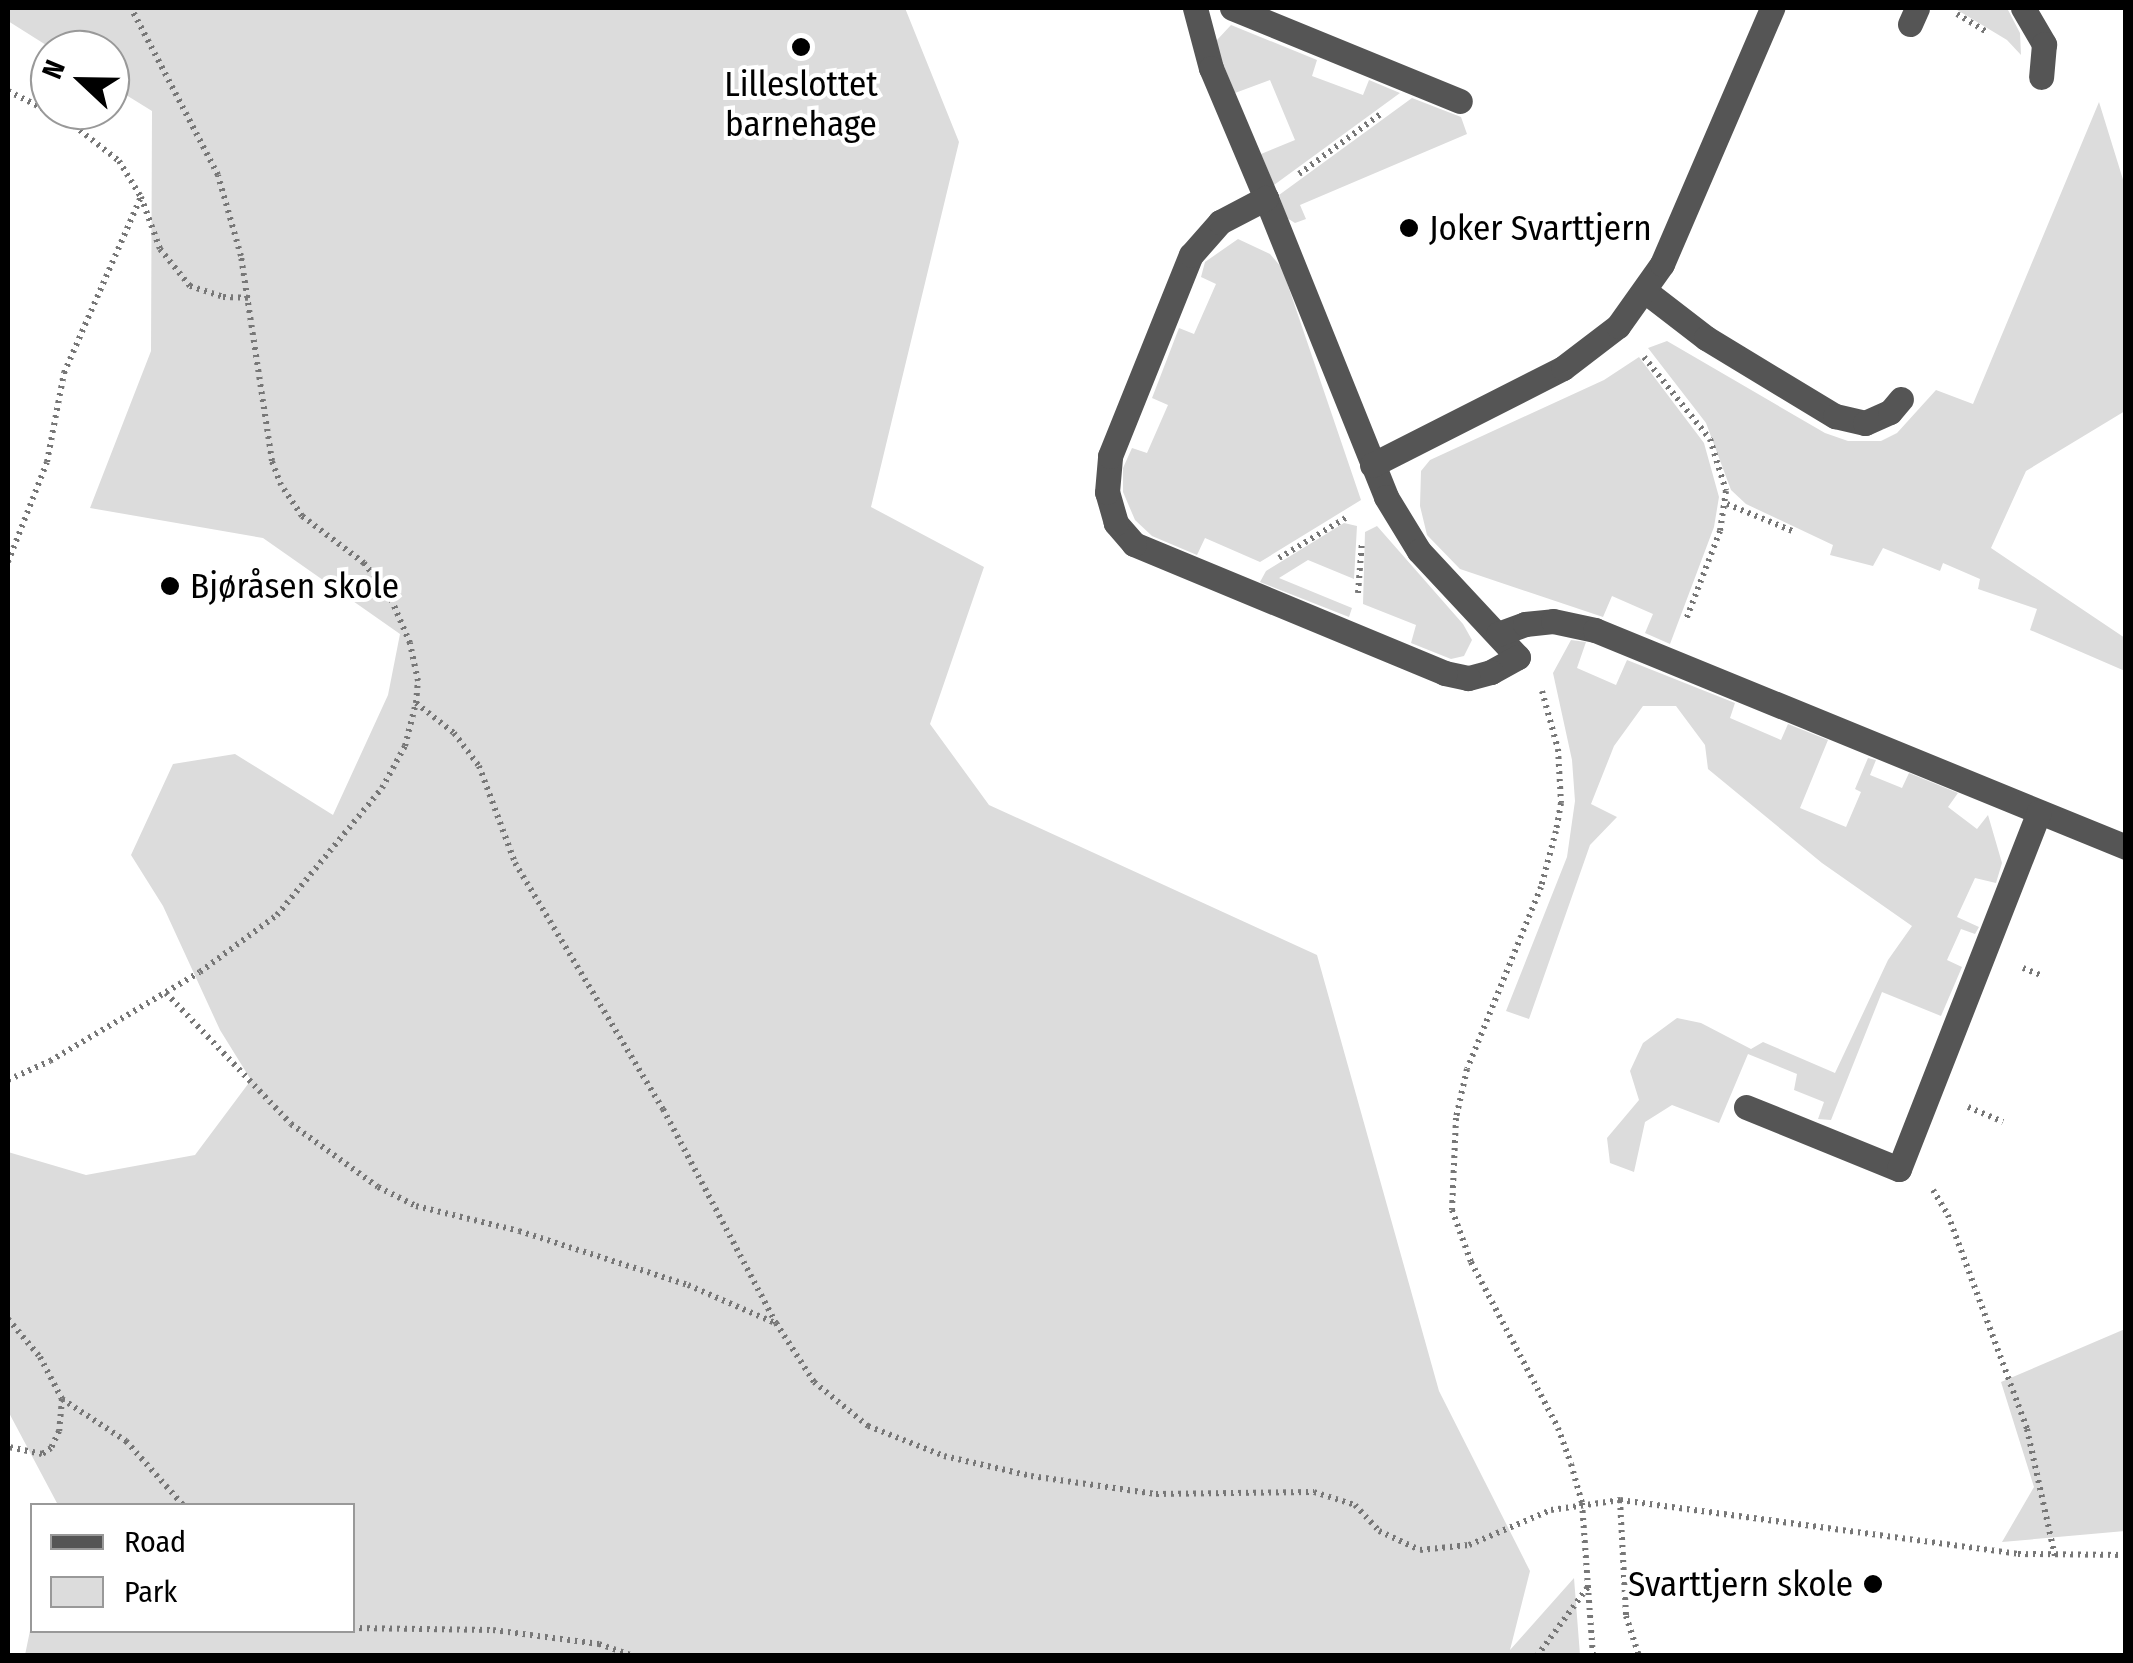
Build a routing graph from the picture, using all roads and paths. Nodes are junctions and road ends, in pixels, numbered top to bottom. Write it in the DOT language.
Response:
graph roads {
  1 [pos="131,8"];
  2 [pos="1195,8"];
  3 [pos="1232,8"];
  4 [pos="1772,8"];
  5 [pos="2024,8"];
  6 [pos="2041,78"];
  7 [pos="1420,85"];
  8 [pos="8,91"];
  9 [pos="1460,101"];
  10 [pos="141,197"];
  11 [pos="1266,198"];
  12 [pos="1645,291"];
  13 [pos="248,298"];
  14 [pos="1618,326"];
  15 [pos="1901,399"];
  16 [pos="1372,465"];
  17 [pos="1386,498"];
  18 [pos="1726,504"];
  19 [pos="1362,509"];
  20 [pos="1795,532"];
  21 [pos="8,562"];
  22 [pos="1252,592"];
  23 [pos="1348,633"];
  24 [pos="1498,634"];
  25 [pos="1518,657"];
  26 [pos="1671,659"];
  27 [pos="416,703"];
  28 [pos="2039,812"];
  29 [pos="2126,847"];
  30 [pos="166,993"];
  31 [pos="8,1080"];
  32 [pos="1746,1107"];
  33 [pos="1948,1216"];
  34 [pos="8,1319"];
  35 [pos="776,1323"];
  36 [pos="62,1399"];
  37 [pos="8,1447"];
  38 [pos="1620,1500"];
  39 [pos="181,1503"];
  40 [pos="1582,1503"];
  41 [pos="2126,1555"];
  42 [pos="2055,1556"];
  43 [pos="1590,1584"];
  44 [pos="355,1628"];
  45 [pos="633,1656"];
  46 [pos="1537,1656"];
  47 [pos="1593,1656"];
  48 [pos="1639,1656"];
  1 -- 13 [label="path"];
  2 -- 11 [label="street"];
  3 -- 7 [label="street"];
  4 -- 12 [label="street"];
  5 -- 6 [label="street"];
  7 -- 9 [label="street"];
  7 -- 11 [label="path"];
  8 -- 10 [label="path"];
  10 -- 13 [label="path"];
  10 -- 21 [label="path"];
  11 -- 16 [label="street"];
  11 -- 22 [label="street"];
  12 -- 14 [label="street"];
  12 -- 15 [label="street"];
  13 -- 27 [label="path"];
  14 -- 16 [label="street"];
  14 -- 18 [label="path"];
  16 -- 17 [label="street"];
  17 -- 19 [label="path"];
  17 -- 24 [label="street"];
  18 -- 20 [label="path"];
  18 -- 26 [label="path"];
  19 -- 22 [label="path"];
  19 -- 23 [label="path"];
  22 -- 23 [label="street"];
  23 -- 25 [label="street"];
  24 -- 25 [label="street"];
  24 -- 26 [label="street"];
  25 -- 40 [label="path"];
  26 -- 28 [label="street"];
  27 -- 30 [label="path"];
  27 -- 35 [label="path"];
  28 -- 29 [label="street"];
  28 -- 32 [label="street"];
  30 -- 31 [label="path"];
  30 -- 35 [label="path"];
  33 -- 42 [label="path"];
  34 -- 36 [label="path"];
  35 -- 40 [label="path"];
  36 -- 37 [label="path"];
  36 -- 39 [label="path"];
  38 -- 40 [label="path"];
  38 -- 42 [label="path"];
  38 -- 48 [label="path"];
  40 -- 43 [label="path"];
  41 -- 42 [label="path"];
  43 -- 46 [label="path"];
  43 -- 47 [label="path"];
  44 -- 45 [label="path"];
}
